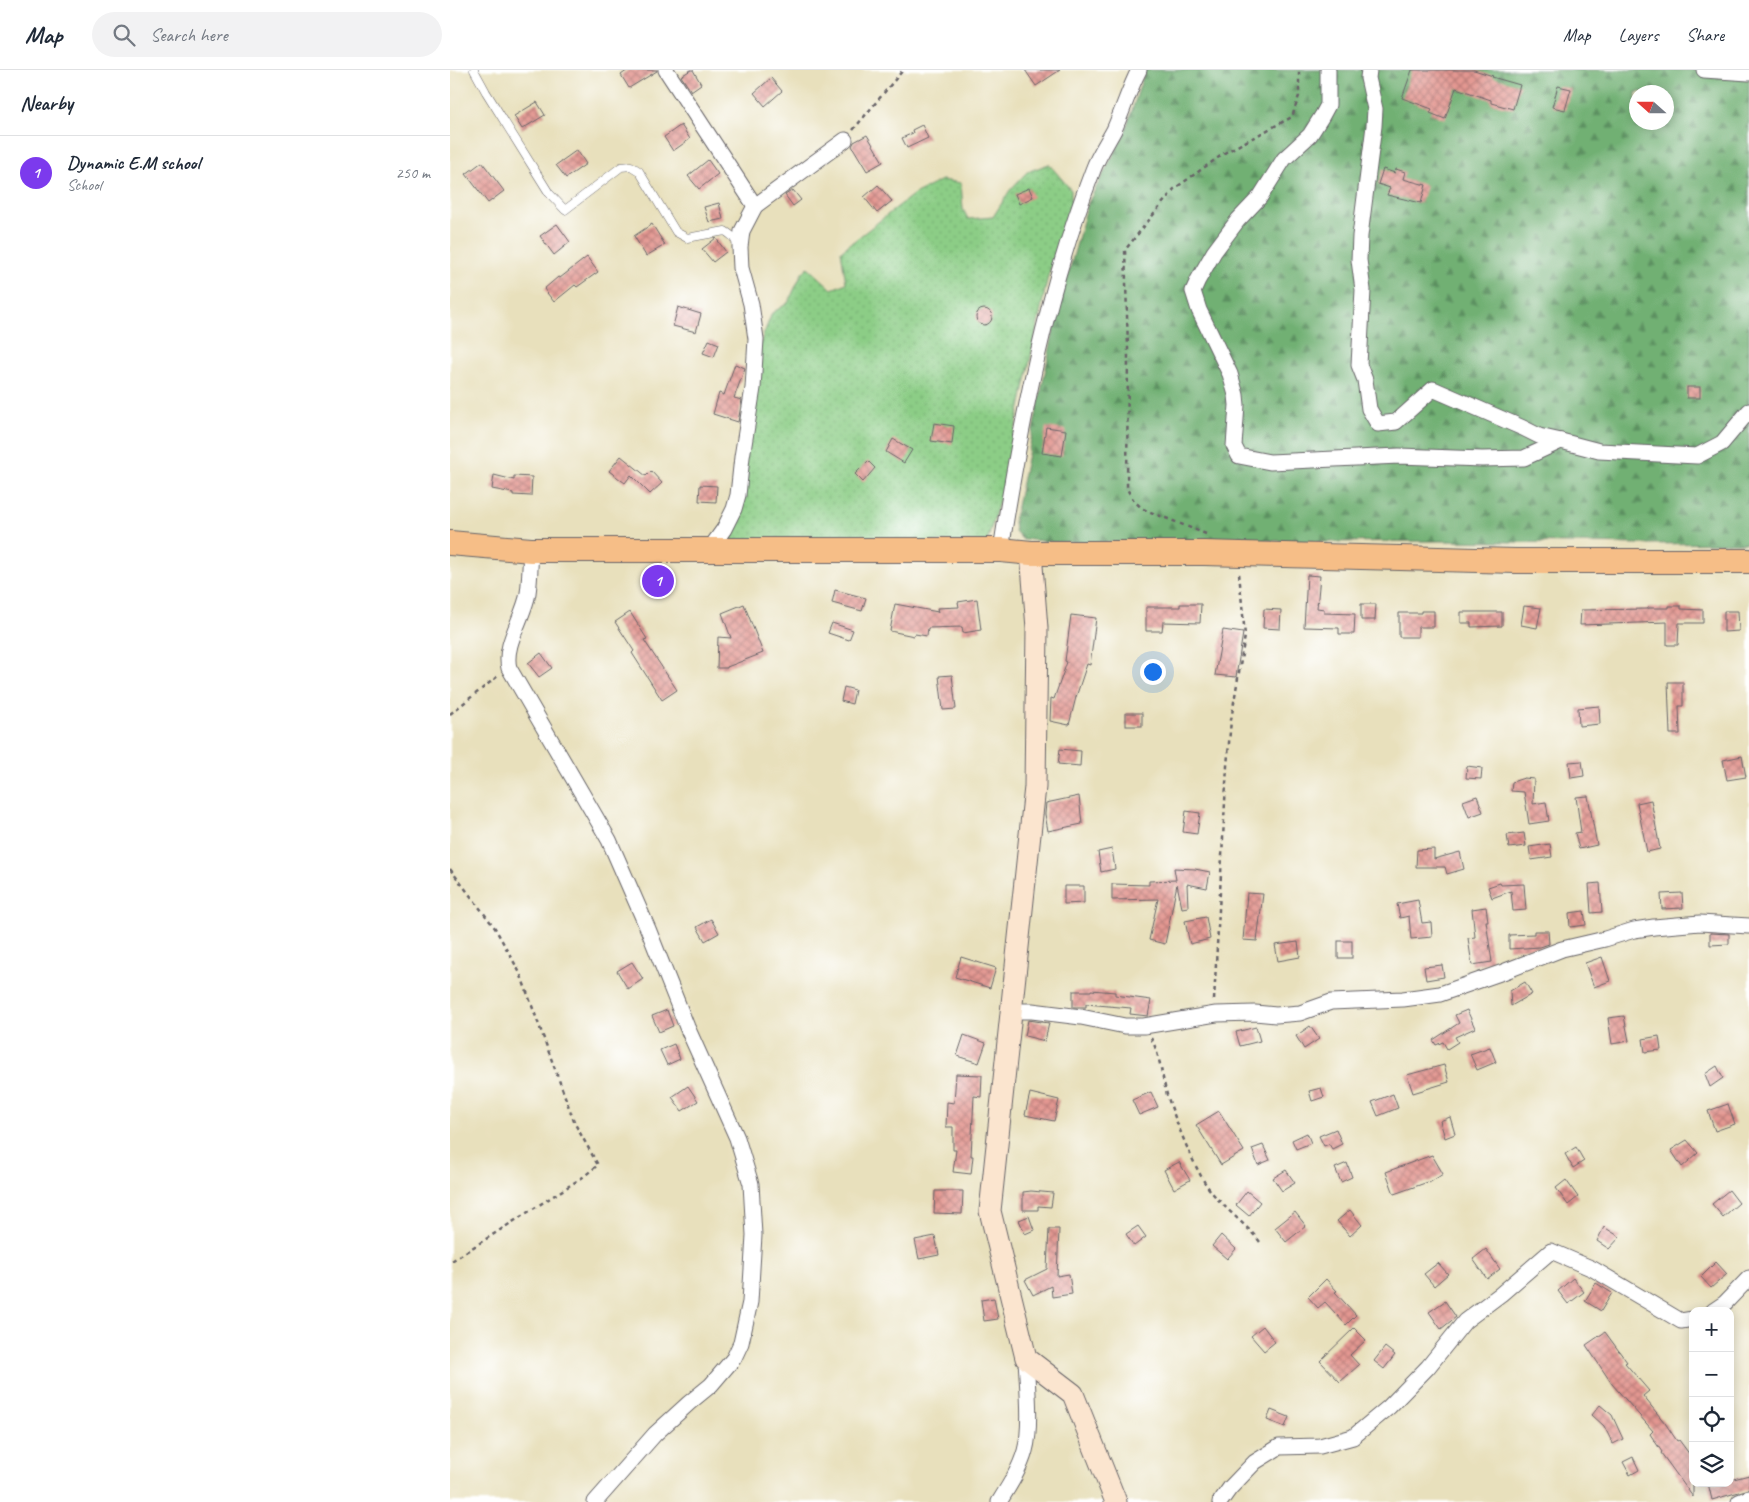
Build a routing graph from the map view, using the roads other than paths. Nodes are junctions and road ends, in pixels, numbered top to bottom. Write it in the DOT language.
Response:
graph roads {
  1 [pos="474,70"];
  2 [pos="666,70"];
  3 [pos="1139,70"];
  4 [pos="1328,70"];
  5 [pos="1369,70"];
  6 [pos="1704,70"];
  7 [pos="1749,73"];
  8 [pos="845,140"];
  9 [pos="755,206"];
  10 [pos="741,268"];
  11 [pos="1749,411"];
  12 [pos="1561,441"];
  13 [pos="450,543"];
  14 [pos="531,550"];
  15 [pos="709,550"];
  16 [pos="1001,550"];
  17 [pos="1031,553"];
  18 [pos="1749,561"];
  19 [pos="1749,926"];
  20 [pos="1012,1011"];
  21 [pos="1749,1278"];
  22 [pos="1719,1307"];
  23 [pos="1689,1320"];
  24 [pos="1026,1358"];
  25 [pos="1749,1498"];
  26 [pos="596,1502"];
  27 [pos="999,1502"];
  28 [pos="1116,1502"];
  29 [pos="1220,1502"];
  30 [pos="1739,1502"];
  1 -- 10 [label="lane"];
  2 -- 9 [label="street"];
  3 -- 16 [label="street"];
  4 -- 12 [label="street"];
  5 -- 12 [label="street"];
  6 -- 7 [label="street"];
  8 -- 9 [label="street"];
  9 -- 10 [label="street"];
  10 -- 15 [label="street"];
  11 -- 12 [label="street"];
  13 -- 14 [label="main road"];
  14 -- 15 [label="main road"];
  14 -- 26 [label="street"];
  15 -- 16 [label="main road"];
  16 -- 17 [label="main road"];
  17 -- 18 [label="main road"];
  17 -- 20 [label="street"];
  19 -- 20 [label="street"];
  20 -- 24 [label="street"];
  21 -- 22 [label="street"];
  23 -- 29 [label="street"];
  24 -- 27 [label="street"];
  24 -- 28 [label="street"];
  25 -- 30 [label="street"];
}
